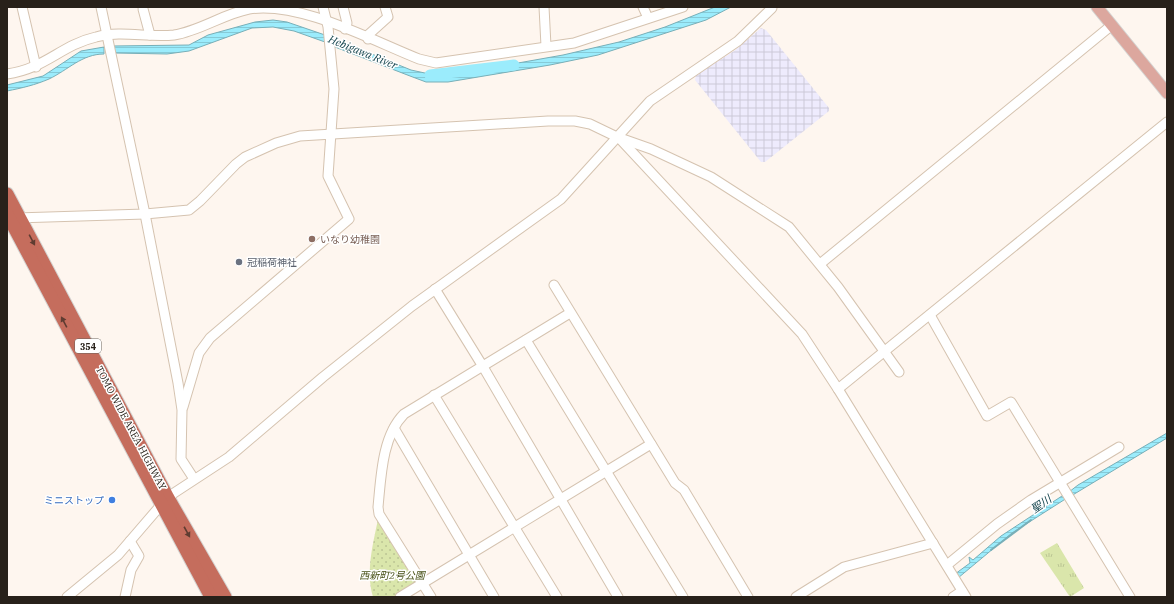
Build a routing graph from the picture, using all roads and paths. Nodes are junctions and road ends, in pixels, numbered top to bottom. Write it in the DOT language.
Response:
graph roads {
  1 [pos="22,7"];
  2 [pos="101,7"];
  3 [pos="324,7"];
  4 [pos="343,7"];
  5 [pos="385,7"];
  6 [pos="544,7"];
  7 [pos="643,7"];
  8 [pos="683,7"];
  9 [pos="1097,7"];
  10 [pos="143,8"];
  11 [pos="772,8"];
  12 [pos="237,10"];
  13 [pos="648,18"];
  14 [pos="327,23"];
  15 [pos="1112,25"];
  16 [pos="345,29"];
  17 [pos="150,35"];
  18 [pos="107,37"];
  19 [pos="368,39"];
  20 [pos="546,46"];
  21 [pos="36,67"];
  22 [pos="7,74"];
  23 [pos="1167,93"];
  24 [pos="1167,122"];
  25 [pos="330,135"];
  26 [pos="617,137"];
  27 [pos="7,194"];
  28 [pos="145,214"];
  29 [pos="11,217"];
  30 [pos="820,264"];
  31 [pos="554,285"];
  32 [pos="435,289"];
  33 [pos="570,313"];
  34 [pos="930,314"];
  35 [pos="526,340"];
  36 [pos="884,351"];
  37 [pos="482,365"];
  38 [pos="900,372"];
  39 [pos="838,389"];
  40 [pos="434,395"];
  41 [pos="182,410"];
  42 [pos="394,428"];
  43 [pos="651,444"];
  44 [pos="1119,446"];
  45 [pos="605,473"];
  46 [pos="194,479"];
  47 [pos="1061,483"];
  48 [pos="560,500"];
  49 [pos="164,501"];
  50 [pos="515,527"];
  51 [pos="130,541"];
  52 [pos="934,543"];
  53 [pos="468,556"];
  54 [pos="948,567"];
  55 [pos="422,583"];
  56 [pos="963,592"];
  57 [pos="67,597"];
  58 [pos="125,597"];
  59 [pos="211,597"];
  60 [pos="225,597"];
  61 [pos="400,597"];
  62 [pos="430,597"];
  63 [pos="494,597"];
  64 [pos="557,597"];
  65 [pos="618,597"];
  66 [pos="683,597"];
  67 [pos="748,597"];
  68 [pos="796,597"];
  69 [pos="953,597"];
  70 [pos="1130,597"];
  1 -- 21 [label="street"];
  2 -- 18 [label="street"];
  3 -- 14 [label="street"];
  4 -- 16 [label="street"];
  5 -- 19 [label="street"];
  6 -- 20 [label="street"];
  7 -- 13 [label="street"];
  8 -- 13 [label="street"];
  9 -- 15 [label="main road"];
  10 -- 17 [label="street"];
  11 -- 26 [label="street"];
  12 -- 14 [label="street"];
  12 -- 17 [label="street"];
  13 -- 20 [label="street"];
  14 -- 16 [label="street"];
  14 -- 25 [label="street"];
  15 -- 23 [label="main road"];
  15 -- 30 [label="street"];
  16 -- 19 [label="street"];
  17 -- 18 [label="street"];
  18 -- 21 [label="street"];
  18 -- 28 [label="street"];
  19 -- 20 [label="street"];
  21 -- 22 [label="street"];
  24 -- 34 [label="street"];
  25 -- 26 [label="street"];
  25 -- 28 [label="street"];
  25 -- 41 [label="street"];
  26 -- 30 [label="street"];
  26 -- 32 [label="street"];
  26 -- 39 [label="street"];
  27 -- 29 [label="highway, TOMO WIDE AREA HIGHWAY / 354"];
  28 -- 29 [label="street"];
  28 -- 41 [label="street"];
  29 -- 49 [label="highway, TOMO WIDE AREA HIGHWAY / 354"];
  30 -- 36 [label="street"];
  31 -- 33 [label="street"];
  32 -- 37 [label="street"];
  32 -- 46 [label="street"];
  33 -- 35 [label="street"];
  33 -- 43 [label="street"];
  34 -- 36 [label="street"];
  34 -- 47 [label="street"];
  35 -- 37 [label="street"];
  35 -- 45 [label="street"];
  36 -- 38 [label="street"];
  36 -- 39 [label="street"];
  37 -- 40 [label="street"];
  37 -- 48 [label="street"];
  39 -- 52 [label="street"];
  40 -- 42 [label="street"];
  40 -- 50 [label="street"];
  41 -- 46 [label="street"];
  42 -- 53 [label="street"];
  42 -- 55 [label="street"];
  43 -- 45 [label="street"];
  43 -- 67 [label="street"];
  44 -- 47 [label="street"];
  45 -- 48 [label="street"];
  45 -- 66 [label="street"];
  46 -- 49 [label="street"];
  47 -- 54 [label="street"];
  47 -- 70 [label="street"];
  48 -- 50 [label="street"];
  48 -- 65 [label="street"];
  49 -- 51 [label="street"];
  49 -- 59 [label="highway, TOMO WIDE AREA HIGHWAY / 354"];
  49 -- 60 [label="highway, TOMO WIDE AREA HIGHWAY / 354, one-way"];
  50 -- 53 [label="street"];
  50 -- 64 [label="street"];
  51 -- 57 [label="street"];
  51 -- 58 [label="street"];
  52 -- 54 [label="street"];
  52 -- 68 [label="street"];
  53 -- 55 [label="street"];
  53 -- 63 [label="street"];
  54 -- 56 [label="street"];
  55 -- 61 [label="street"];
  55 -- 62 [label="street"];
  56 -- 69 [label="street"];
}
